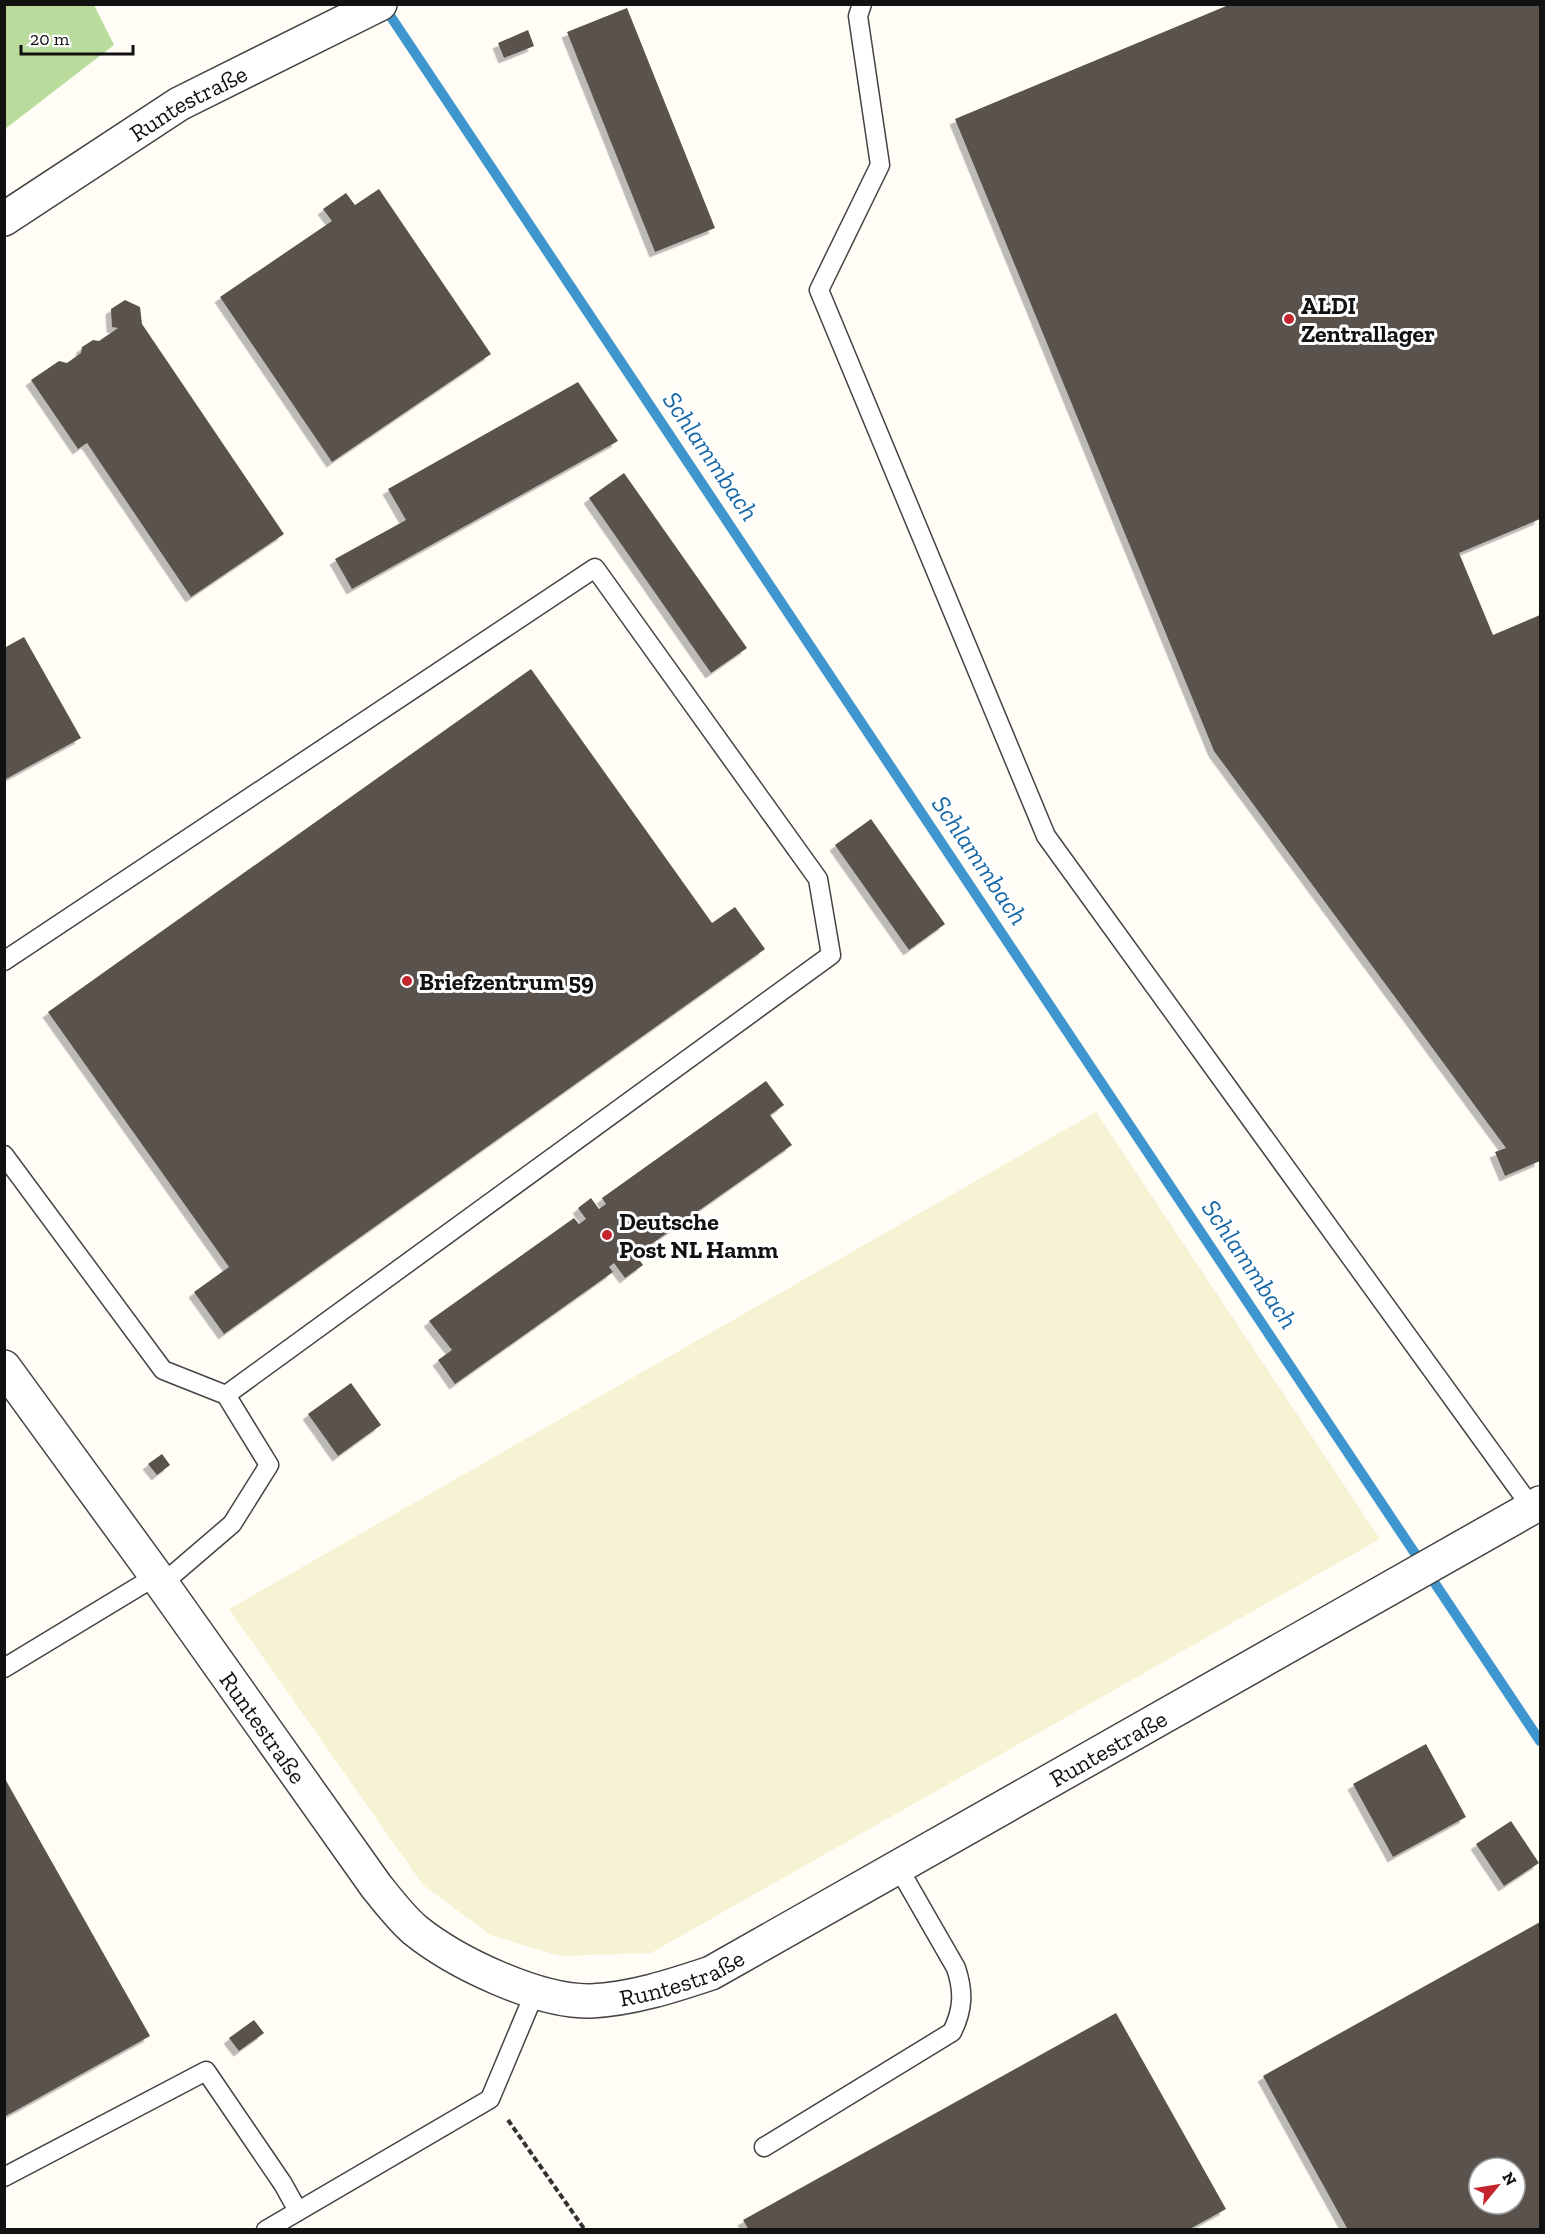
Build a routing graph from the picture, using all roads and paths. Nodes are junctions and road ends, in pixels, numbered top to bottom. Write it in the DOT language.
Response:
graph roads {
  1 [pos="380,4"];
  2 [pos="862,4"];
  3 [pos="4,219"];
  4 [pos="4,961"];
  5 [pos="4,1155"];
  6 [pos="4,1367"];
  7 [pos="226,1395"];
  8 [pos="1536,1505"];
  9 [pos="159,1580"];
  10 [pos="4,1668"];
  11 [pos="898,1867"];
  12 [pos="535,1992"];
  13 [pos="490,2098"];
  14 [pos="764,2147"];
  15 [pos="4,2177"];
  16 [pos="298,2211"];
  17 [pos="266,2229"];
  18 [pos="585,2229"];
  1 -- 3 [label="street, Runtestraße"];
  2 -- 8 [label="lane"];
  4 -- 7 [label="lane"];
  5 -- 7 [label="lane"];
  6 -- 9 [label="street, Runtestraße"];
  7 -- 9 [label="lane"];
  8 -- 11 [label="street, Runtestraße"];
  9 -- 10 [label="lane"];
  9 -- 12 [label="street, Runtestraße"];
  11 -- 12 [label="street, Runtestraße"];
  11 -- 14 [label="lane"];
  12 -- 13 [label="lane"];
  13 -- 16 [label="lane"];
  13 -- 18 [label="path"];
  15 -- 16 [label="lane"];
  16 -- 17 [label="lane"];
}
